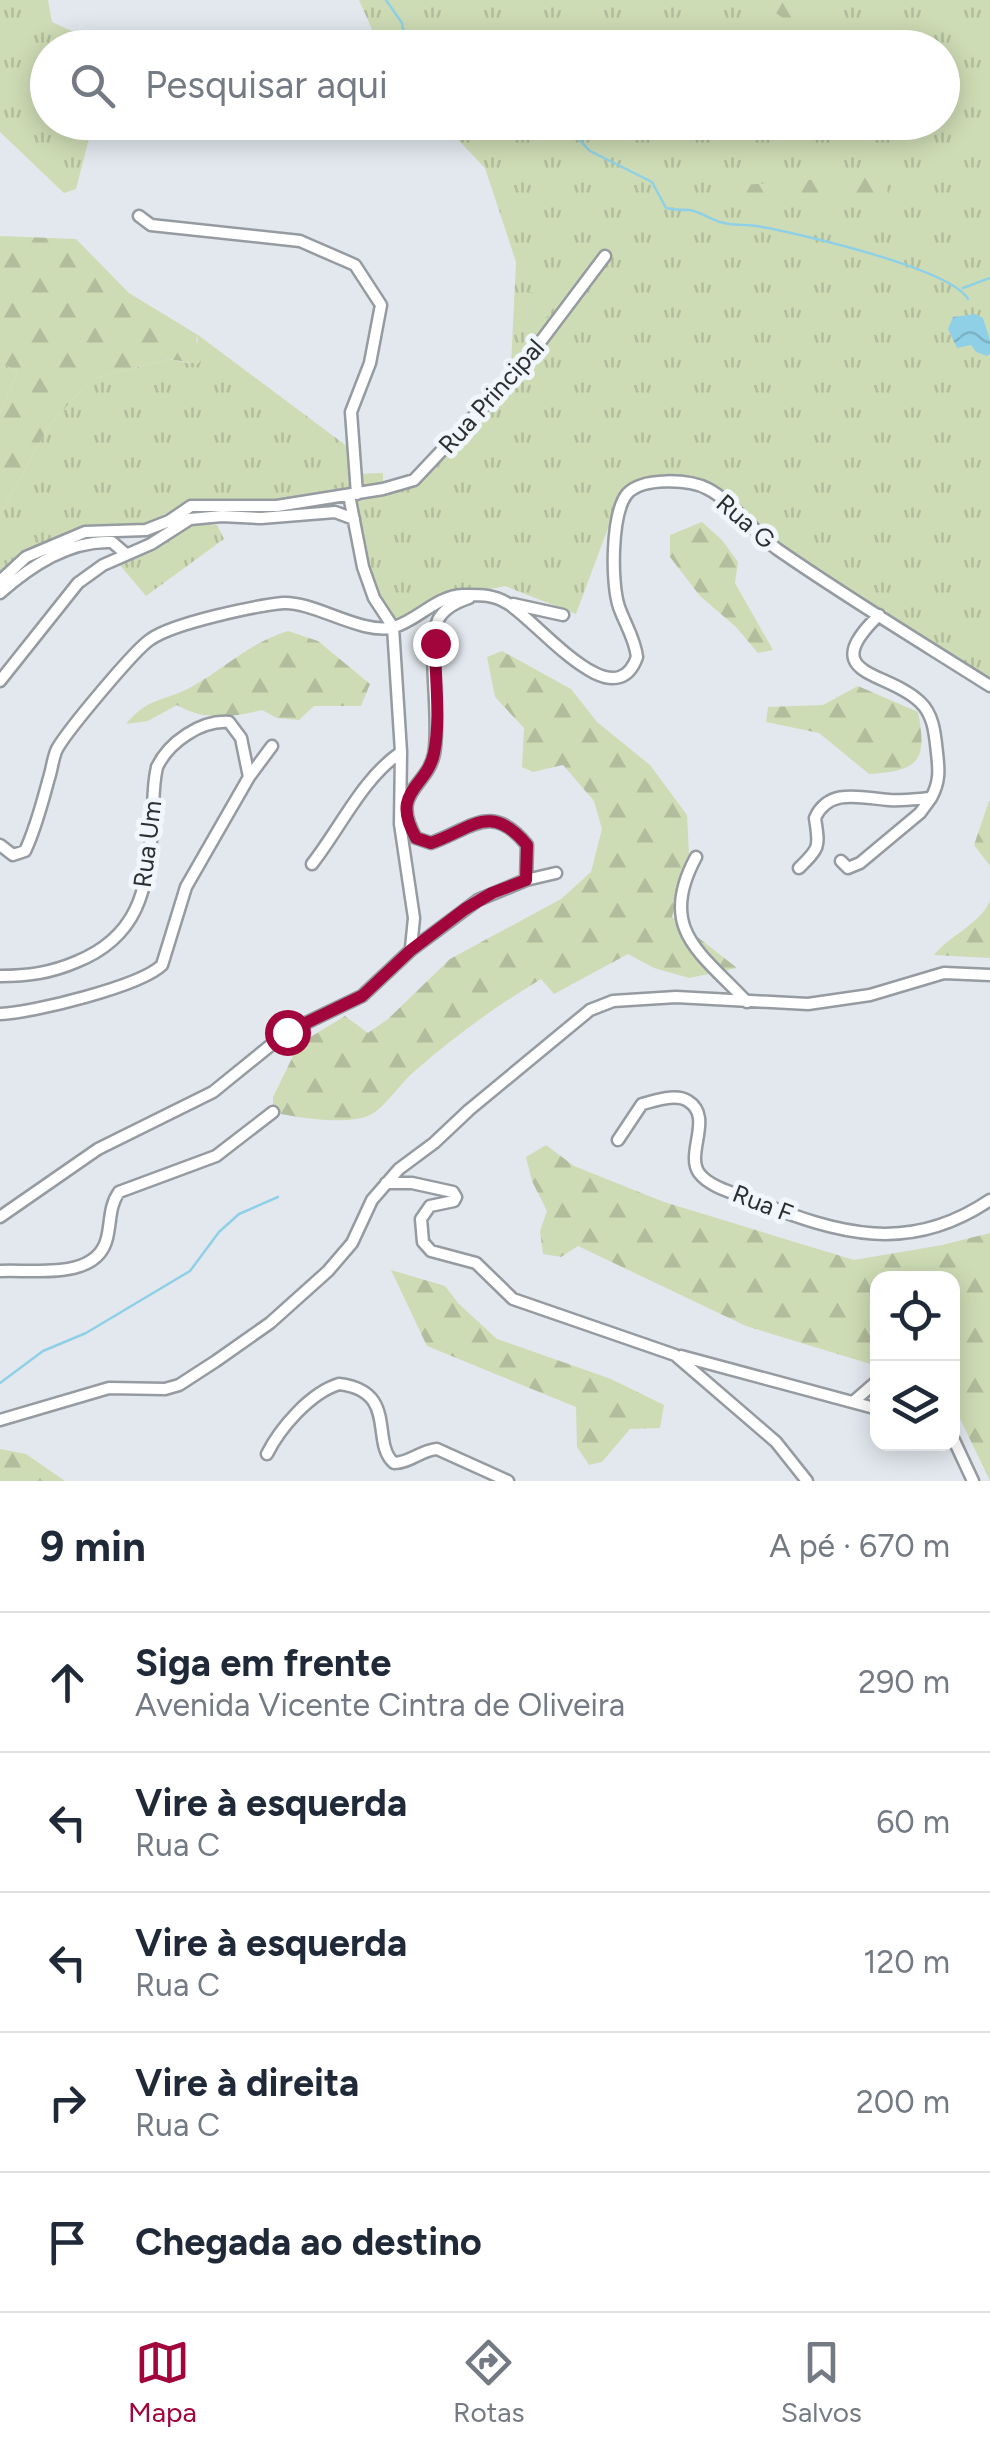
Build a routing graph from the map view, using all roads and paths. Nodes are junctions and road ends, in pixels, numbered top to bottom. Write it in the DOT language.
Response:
graph roads {
  1 [pos="140,216"];
  2 [pos="605,256"];
  3 [pos="353,494"];
  4 [pos="354,519"];
  5 [pos="126,554"];
  6 [pos="0,582"];
  7 [pos="0,593"];
  8 [pos="490,595"];
  9 [pos="508,603"];
  10 [pos="563,615"];
  11 [pos="879,615"];
  12 [pos="393,628"];
  13 [pos="0,680"];
  14 [pos="990,686"];
  15 [pos="272,746"];
  16 [pos="401,752"];
  17 [pos="248,777"];
  18 [pos="931,798"];
  19 [pos="0,845"];
  20 [pos="696,857"];
  21 [pos="841,861"];
  22 [pos="312,864"];
  23 [pos="799,868"];
  24 [pos="556,873"];
  25 [pos="526,880"];
  26 [pos="411,950"];
  27 [pos="990,975"];
  28 [pos="0,976"];
  29 [pos="748,1002"];
  30 [pos="0,1014"];
  31 [pos="273,1112"];
  32 [pos="618,1140"];
  33 [pos="386,1183"];
  34 [pos="990,1200"];
  35 [pos="0,1217"];
  36 [pos="0,1271"];
  37 [pos="675,1355"];
  38 [pos="870,1387"];
  39 [pos="853,1402"];
  40 [pos="870,1407"];
  41 [pos="0,1420"];
  42 [pos="959,1451"];
  43 [pos="267,1454"];
  44 [pos="508,1481"];
  45 [pos="808,1481"];
  46 [pos="973,1481"];
  1 -- 3 [label="street"];
  2 -- 3 [label="street, Rua Principal"];
  3 -- 4 [label="street"];
  3 -- 6 [label="street, Rua Principal"];
  4 -- 5 [label="street"];
  4 -- 12 [label="street"];
  5 -- 7 [label="street"];
  5 -- 13 [label="street"];
  8 -- 9 [label="street, Rua G"];
  8 -- 12 [label="street"];
  8 -- 25 [label="street"];
  9 -- 10 [label="street"];
  9 -- 11 [label="street, Rua G"];
  11 -- 14 [label="street, Rua G"];
  11 -- 18 [label="street"];
  12 -- 16 [label="street"];
  12 -- 19 [label="street"];
  15 -- 17 [label="street, Rua Um"];
  16 -- 22 [label="street"];
  16 -- 26 [label="street"];
  17 -- 28 [label="street, Rua Um"];
  17 -- 30 [label="street, Rua Um"];
  18 -- 21 [label="street"];
  18 -- 23 [label="street"];
  20 -- 29 [label="street"];
  24 -- 25 [label="street"];
  25 -- 26 [label="street"];
  26 -- 35 [label="street"];
  27 -- 29 [label="street"];
  29 -- 33 [label="street"];
  31 -- 36 [label="street"];
  32 -- 34 [label="street, Rua F"];
  33 -- 37 [label="street"];
  33 -- 41 [label="street"];
  37 -- 39 [label="street"];
  37 -- 45 [label="street"];
  38 -- 39 [label="street"];
  39 -- 40 [label="street"];
  42 -- 46 [label="street"];
  43 -- 44 [label="street"];
}
